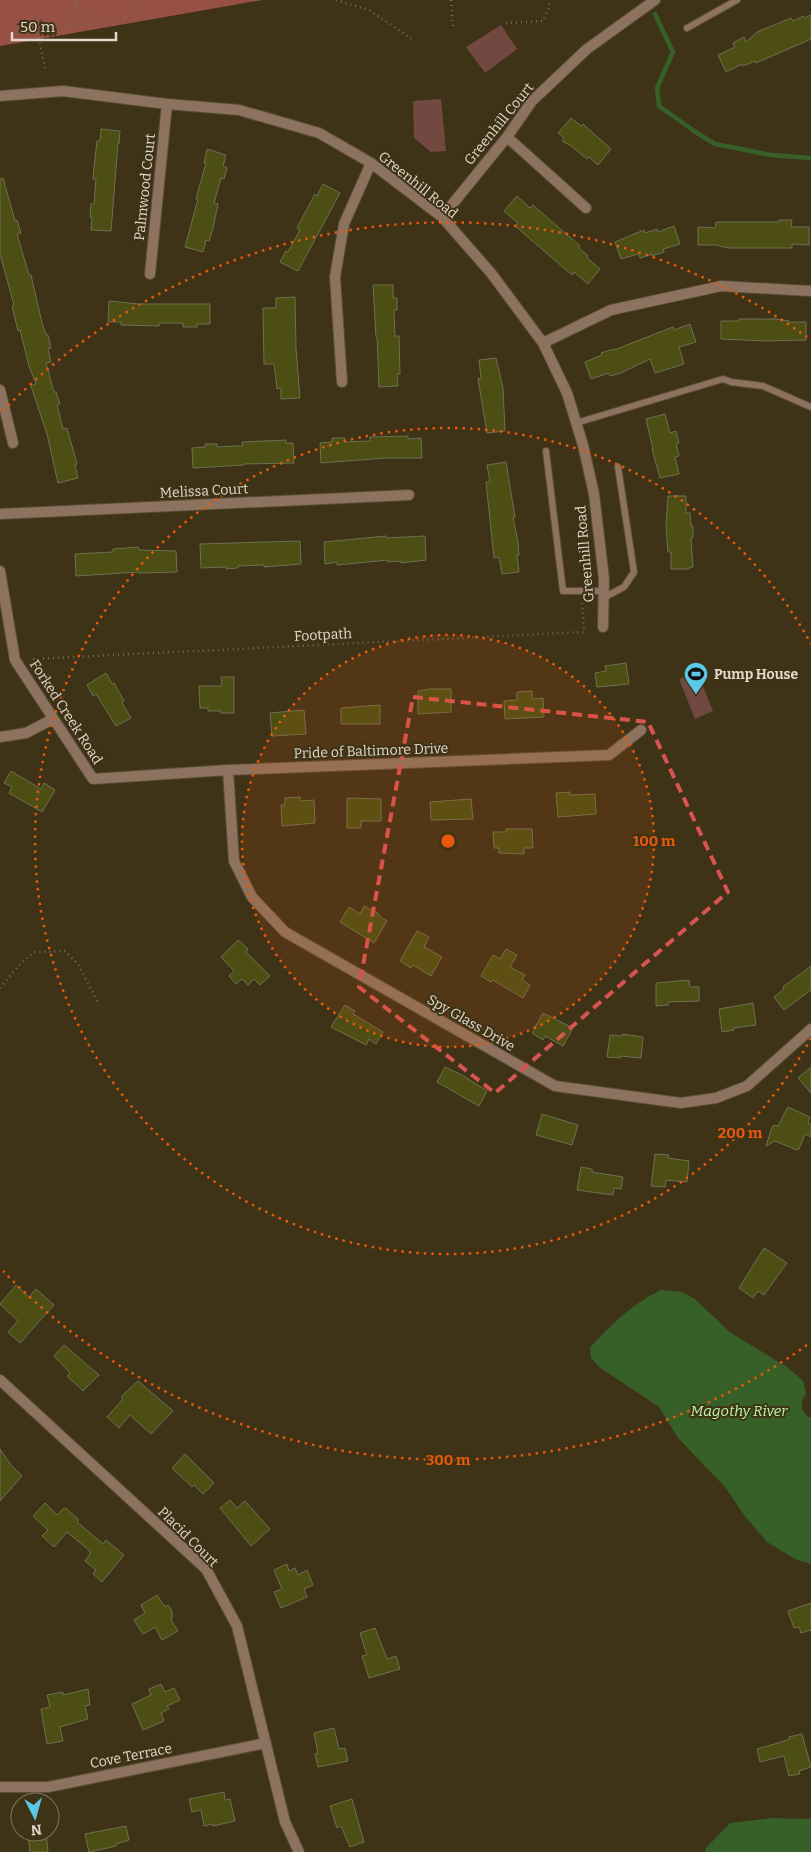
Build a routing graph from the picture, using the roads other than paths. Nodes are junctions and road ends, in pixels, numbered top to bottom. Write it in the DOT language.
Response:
graph roads {
  1 [pos="655,0"];
  2 [pos="736,0"];
  3 [pos="686,28"];
  4 [pos="0,96"];
  5 [pos="167,104"];
  6 [pos="507,137"];
  7 [pos="371,163"];
  8 [pos="586,208"];
  9 [pos="442,217"];
  10 [pos="150,274"];
  11 [pos="811,291"];
  12 [pos="544,343"];
  13 [pos="342,382"];
  14 [pos="0,390"];
  15 [pos="811,407"];
  16 [pos="576,423"];
  17 [pos="13,443"];
  18 [pos="546,451"];
  19 [pos="618,467"];
  20 [pos="409,495"];
  21 [pos="0,514"];
  22 [pos="0,571"];
  23 [pos="604,595"];
  24 [pos="604,627"];
  25 [pos="53,719"];
  26 [pos="641,730"];
  27 [pos="0,737"];
  28 [pos="228,770"];
  29 [pos="93,779"];
  30 [pos="811,1029"];
  31 [pos="0,1380"];
  32 [pos="266,1743"];
  33 [pos="0,1787"];
  34 [pos="299,1852"];
  1 -- 6 [label="street, Greenhill Court"];
  2 -- 3 [label="lane"];
  4 -- 5 [label="street, Greenhill Road"];
  5 -- 7 [label="street, Greenhill Road"];
  5 -- 10 [label="street, Palmwood Court"];
  6 -- 8 [label="street"];
  6 -- 9 [label="street, Greenhill Court"];
  7 -- 9 [label="street, Greenhill Road"];
  7 -- 13 [label="street"];
  9 -- 12 [label="street, Greenhill Road"];
  11 -- 12 [label="street"];
  12 -- 16 [label="street, Greenhill Road"];
  14 -- 17 [label="street"];
  15 -- 16 [label="lane"];
  16 -- 23 [label="street, Greenhill Road"];
  18 -- 23 [label="lane"];
  19 -- 23 [label="lane"];
  20 -- 21 [label="street, Melissa Court"];
  22 -- 25 [label="street, Forked Creek Road"];
  23 -- 24 [label="street, Greenhill Road"];
  25 -- 27 [label="street"];
  25 -- 29 [label="street, Forked Creek Road"];
  26 -- 28 [label="street, Pride of Baltimore Drive"];
  28 -- 29 [label="street, Pride of Baltimore Drive"];
  28 -- 30 [label="street, Spy Glass Drive"];
  31 -- 32 [label="street, Placid Court"];
  32 -- 33 [label="street, Cove Terrace"];
  32 -- 34 [label="street, Placid Court"];
}
